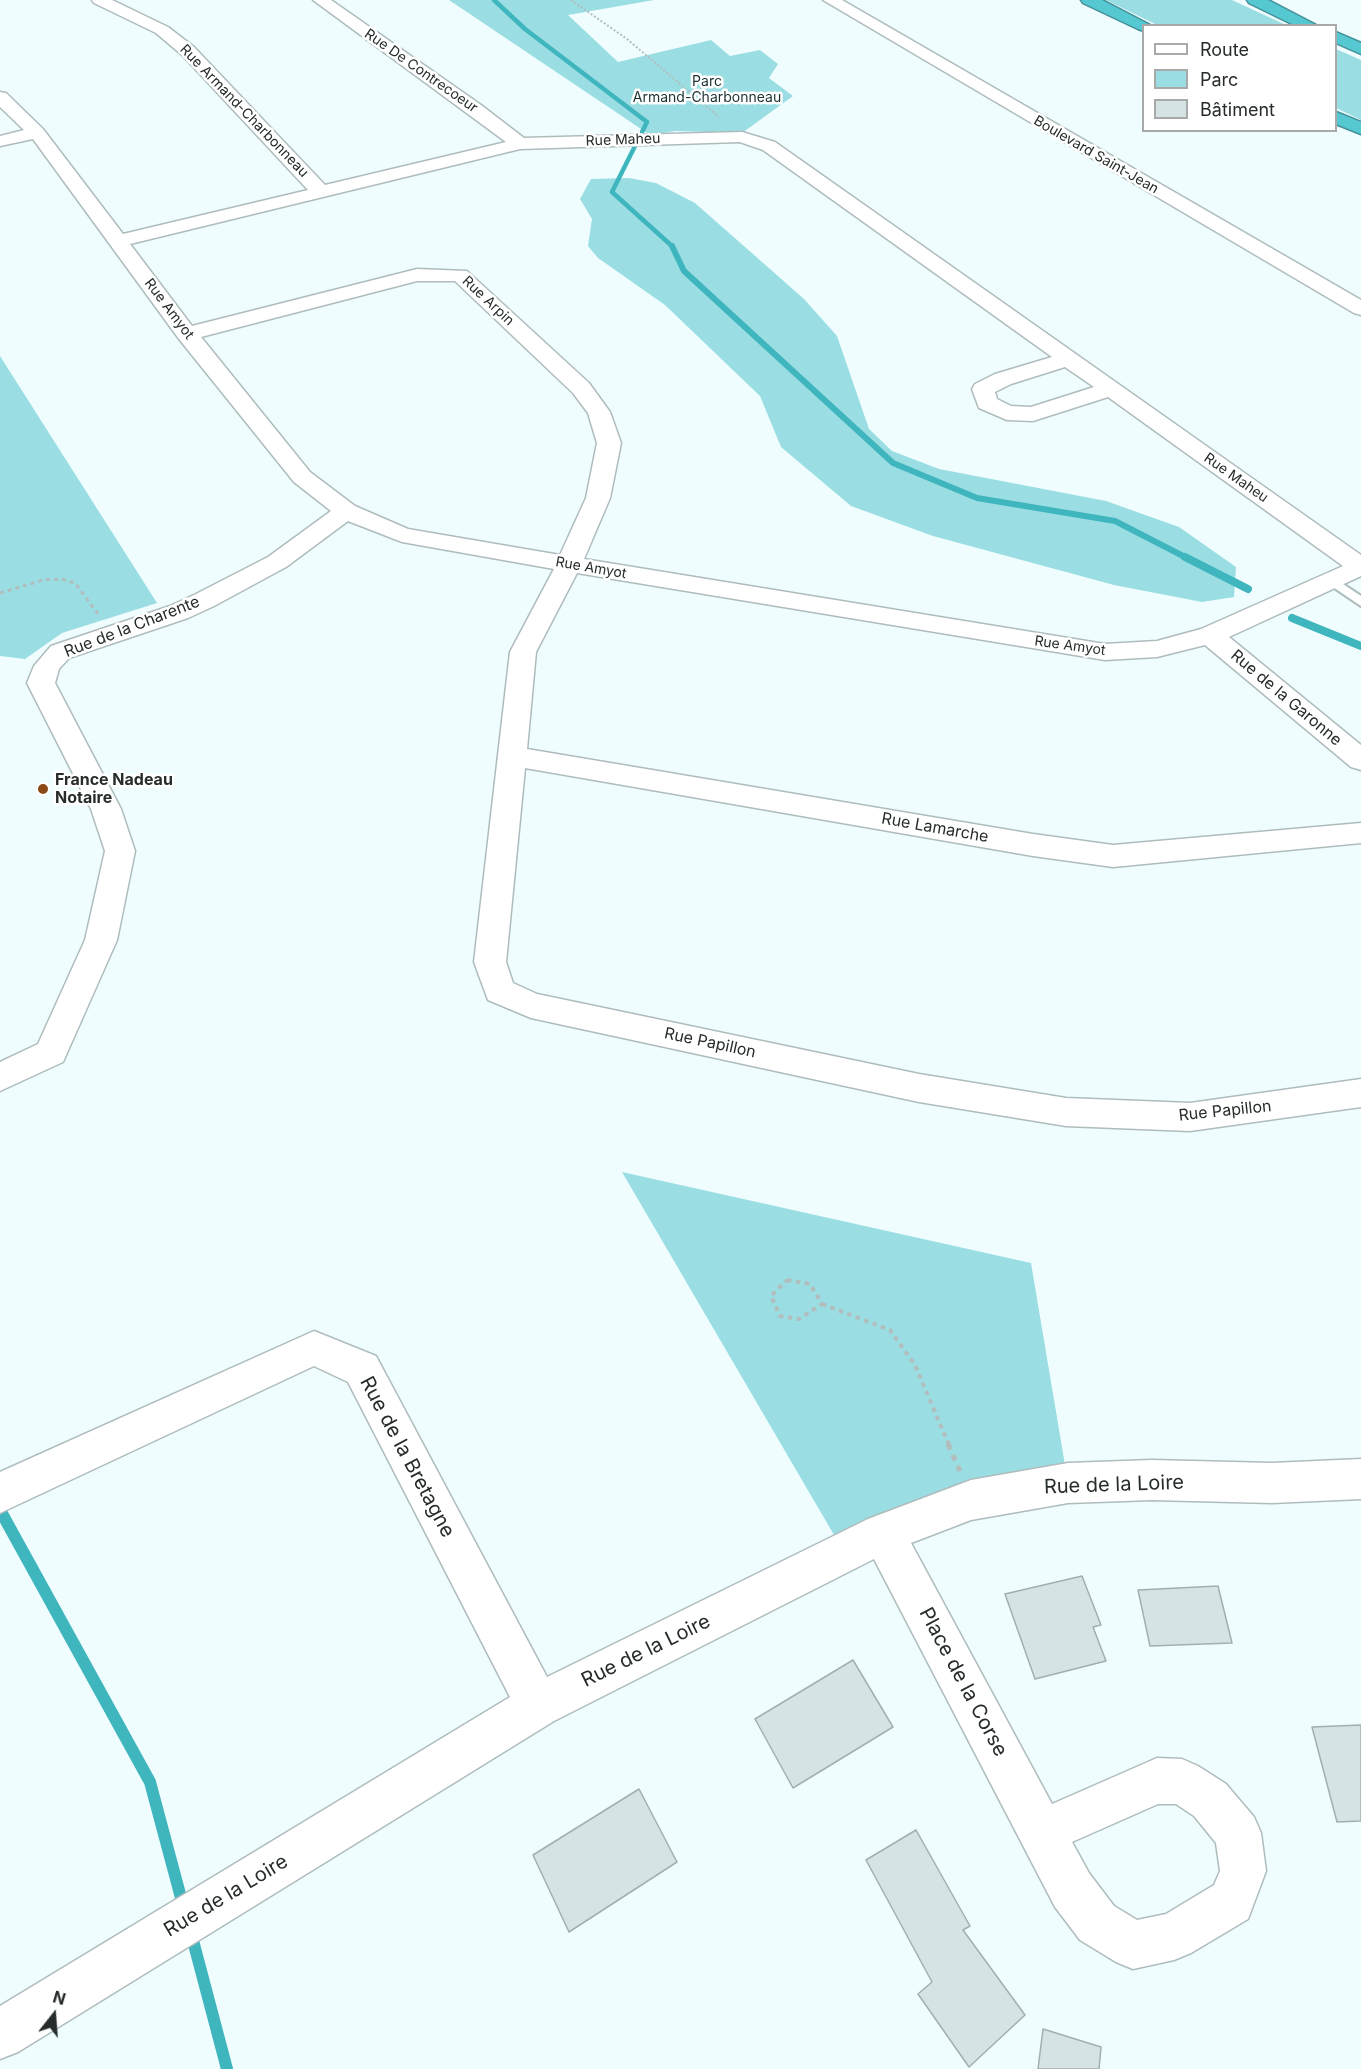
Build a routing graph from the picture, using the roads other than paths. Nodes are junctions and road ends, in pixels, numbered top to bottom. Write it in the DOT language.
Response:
graph roads {
  1 [pos="100,0"];
  2 [pos="321,0"];
  3 [pos="831,0"];
  4 [pos="1089,0"];
  5 [pos="1255,0"];
  6 [pos="1306,24"];
  7 [pos="1142,26"];
  8 [pos="1337,38"];
  9 [pos="1361,49"];
  10 [pos="0,98"];
  11 [pos="1337,118"];
  12 [pos="1361,129"];
  13 [pos="37,133"];
  14 [pos="0,141"];
  15 [pos="520,144"];
  16 [pos="321,192"];
  17 [pos="119,241"];
  18 [pos="1361,309"];
  19 [pos="187,334"];
  20 [pos="1068,359"];
  21 [pos="1111,389"];
  22 [pos="346,511"];
  23 [pos="569,564"];
  24 [pos="1361,567"];
  25 [pos="1331,580"];
  26 [pos="1361,602"];
  27 [pos="1210,636"];
  28 [pos="511,756"];
  29 [pos="1361,760"];
  30 [pos="1361,833"];
  31 [pos="0,1077"];
  32 [pos="1361,1093"];
  33 [pos="1361,1479"];
  34 [pos="0,1493"];
  35 [pos="883,1533"];
  36 [pos="538,1705"];
  37 [pos="1041,1832"];
  38 [pos="0,2034"];
  1 -- 16 [label="street, Rue Armand-Charbonneau"];
  2 -- 15 [label="street, Rue De Contrecoeur"];
  3 -- 18 [label="street, Boulevard Saint-Jean"];
  4 -- 7 [label="highway"];
  5 -- 6 [label="highway"];
  8 -- 9 [label="highway"];
  10 -- 13 [label="street, Rue Amyot"];
  11 -- 12 [label="highway"];
  13 -- 14 [label="street"];
  13 -- 17 [label="street, Rue Amyot"];
  15 -- 16 [label="street, Rue Maheu"];
  15 -- 20 [label="street, Rue Maheu"];
  16 -- 17 [label="street, Rue Maheu"];
  17 -- 19 [label="street, Rue Amyot"];
  19 -- 22 [label="street, Rue Amyot"];
  19 -- 23 [label="street, Rue Arpin"];
  20 -- 21 [label="street, Rue Maheu"];
  20 -- 21 [label="street"];
  21 -- 24 [label="street, Rue Maheu"];
  22 -- 23 [label="street, Rue Amyot"];
  22 -- 31 [label="street, Rue de la Charente"];
  23 -- 27 [label="street, Rue Amyot"];
  23 -- 28 [label="street, Rue Papillon"];
  24 -- 25 [label="street, Rue Amyot"];
  25 -- 26 [label="lane"];
  25 -- 27 [label="street, Rue Amyot"];
  27 -- 29 [label="street, Rue de la Garonne"];
  28 -- 30 [label="street, Rue Lamarche"];
  28 -- 32 [label="street, Rue Papillon"];
  33 -- 35 [label="street, Rue de la Loire"];
  34 -- 36 [label="street, Rue de la Bretagne"];
  35 -- 36 [label="street, Rue de la Loire"];
  35 -- 37 [label="street, Place de la Corse"];
  36 -- 38 [label="street, Rue de la Loire"];
}
